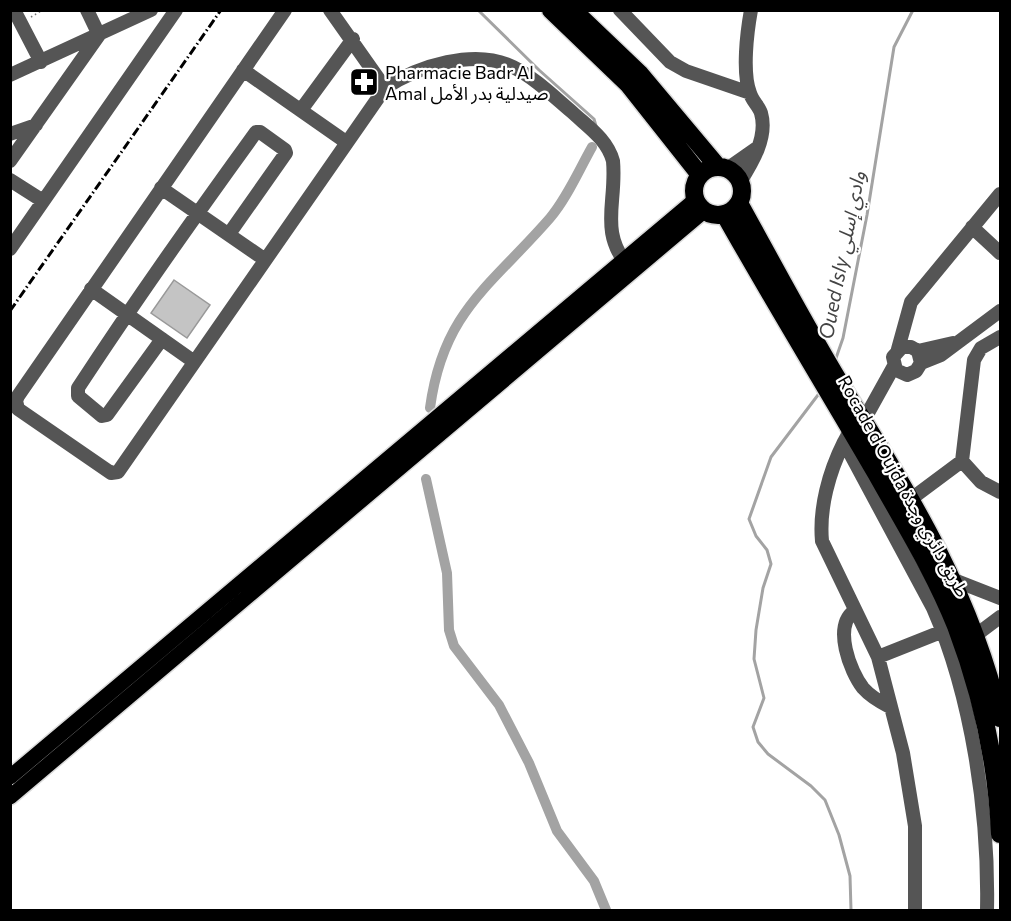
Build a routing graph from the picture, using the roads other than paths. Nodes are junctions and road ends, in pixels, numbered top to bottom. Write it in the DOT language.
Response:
graph roads {
  1 [pos="87,10"];
  2 [pos="151,10"];
  3 [pos="176,10"];
  4 [pos="285,10"];
  5 [pos="330,10"];
  6 [pos="551,10"];
  7 [pos="573,10"];
  8 [pos="621,10"];
  9 [pos="752,10"];
  10 [pos="18,17"];
  11 [pos="99,35"];
  12 [pos="353,39"];
  13 [pos="41,62"];
  14 [pos="243,69"];
  15 [pos="10,75"];
  16 [pos="385,88"];
  17 [pos="750,93"];
  18 [pos="301,110"];
  19 [pos="36,125"];
  20 [pos="10,134"];
  21 [pos="346,142"];
  22 [pos="759,146"];
  23 [pos="10,161"];
  24 [pos="723,168"];
  25 [pos="700,175"];
  26 [pos="10,180"];
  27 [pos="740,183"];
  28 [pos="161,188"];
  29 [pos="1000,194"];
  30 [pos="43,201"];
  31 [pos="700,206"];
  32 [pos="732,209"];
  33 [pos="197,213"];
  34 [pos="972,227"];
  35 [pos="229,234"];
  36 [pos="10,249"];
  37 [pos="1000,253"];
  38 [pos="264,259"];
  39 [pos="627,266"];
  40 [pos="91,290"];
  41 [pos="1000,311"];
  42 [pos="127,315"];
  43 [pos="1000,337"];
  44 [pos="162,339"];
  45 [pos="912,352"];
  46 [pos="193,361"];
  47 [pos="894,366"];
  48 [pos="907,375"];
  49 [pos="876,394"];
  50 [pos="853,430"];
  51 [pos="962,461"];
  52 [pos="1000,492"];
  53 [pos="910,499"];
  54 [pos="954,580"];
  55 [pos="1000,598"];
  56 [pos="854,611"];
  57 [pos="1000,617"];
  58 [pos="950,629"];
  59 [pos="976,635"];
  60 [pos="878,657"];
  61 [pos="890,707"];
  62 [pos="1000,718"];
  63 [pos="10,777"];
  64 [pos="10,797"];
  65 [pos="1000,834"];
  66 [pos="915,910"];
  67 [pos="987,910"];
  1 -- 11 [label="street"];
  2 -- 11 [label="street"];
  3 -- 30 [label="street"];
  4 -- 14 [label="street"];
  5 -- 12 [label="street"];
  6 -- 25 [label="highway"];
  7 -- 24 [label="highway"];
  8 -- 17 [label="street"];
  9 -- 17 [label="street"];
  10 -- 13 [label="street"];
  11 -- 13 [label="street"];
  11 -- 19 [label="street"];
  12 -- 16 [label="street"];
  12 -- 18 [label="street"];
  13 -- 15 [label="street"];
  14 -- 18 [label="street"];
  14 -- 28 [label="street"];
  16 -- 21 [label="street"];
  16 -- 39 [label="street"];
  17 -- 22 [label="street"];
  18 -- 21 [label="street"];
  19 -- 20 [label="street"];
  19 -- 23 [label="street"];
  21 -- 38 [label="street"];
  22 -- 24 [label="street"];
  22 -- 27 [label="street"];
  24 -- 25 [label="highway"];
  24 -- 27 [label="highway"];
  25 -- 31 [label="highway"];
  26 -- 30 [label="street"];
  27 -- 32 [label="highway"];
  28 -- 33 [label="street"];
  28 -- 40 [label="street"];
  29 -- 34 [label="street"];
  30 -- 36 [label="street"];
  31 -- 32 [label="highway"];
  31 -- 39 [label="main road"];
  32 -- 50 [label="highway, Rocade d'Oujda طريق دائري وجدة"];
  33 -- 35 [label="street"];
  33 -- 35 [label="street"];
  33 -- 42 [label="street"];
  34 -- 37 [label="street"];
  34 -- 45 [label="street"];
  35 -- 38 [label="street"];
  38 -- 46 [label="street"];
  39 -- 63 [label="main road"];
  39 -- 64 [label="main road"];
  40 -- 42 [label="street"];
  40 -- 46 [label="street"];
  41 -- 45 [label="street"];
  42 -- 44 [label="street"];
  42 -- 44 [label="street"];
  43 -- 51 [label="street"];
  44 -- 46 [label="street"];
  45 -- 47 [label="street"];
  45 -- 48 [label="street"];
  47 -- 48 [label="street"];
  47 -- 49 [label="street"];
  48 -- 49 [label="street"];
  49 -- 50 [label="street"];
  50 -- 53 [label="highway, Rocade d'Oujda طريق دائري وجدة"];
  50 -- 56 [label="street"];
  50 -- 58 [label="highway, Rocade d'Oujda طريق دائري وجدة"];
  51 -- 52 [label="street"];
  51 -- 53 [label="street"];
  53 -- 54 [label="highway, Rocade d'Oujda طريق دائري وجدة"];
  54 -- 55 [label="street"];
  54 -- 59 [label="highway, Rocade d'Oujda طريق دائري وجدة"];
  56 -- 60 [label="street"];
  56 -- 61 [label="street"];
  57 -- 59 [label="street"];
  58 -- 60 [label="street"];
  58 -- 65 [label="highway, Rocade d'Oujda طريق دائري وجدة"];
  58 -- 67 [label="street"];
  59 -- 62 [label="highway, Rocade d'Oujda طريق دائري وجدة"];
  60 -- 61 [label="street"];
  61 -- 66 [label="street"];
}
